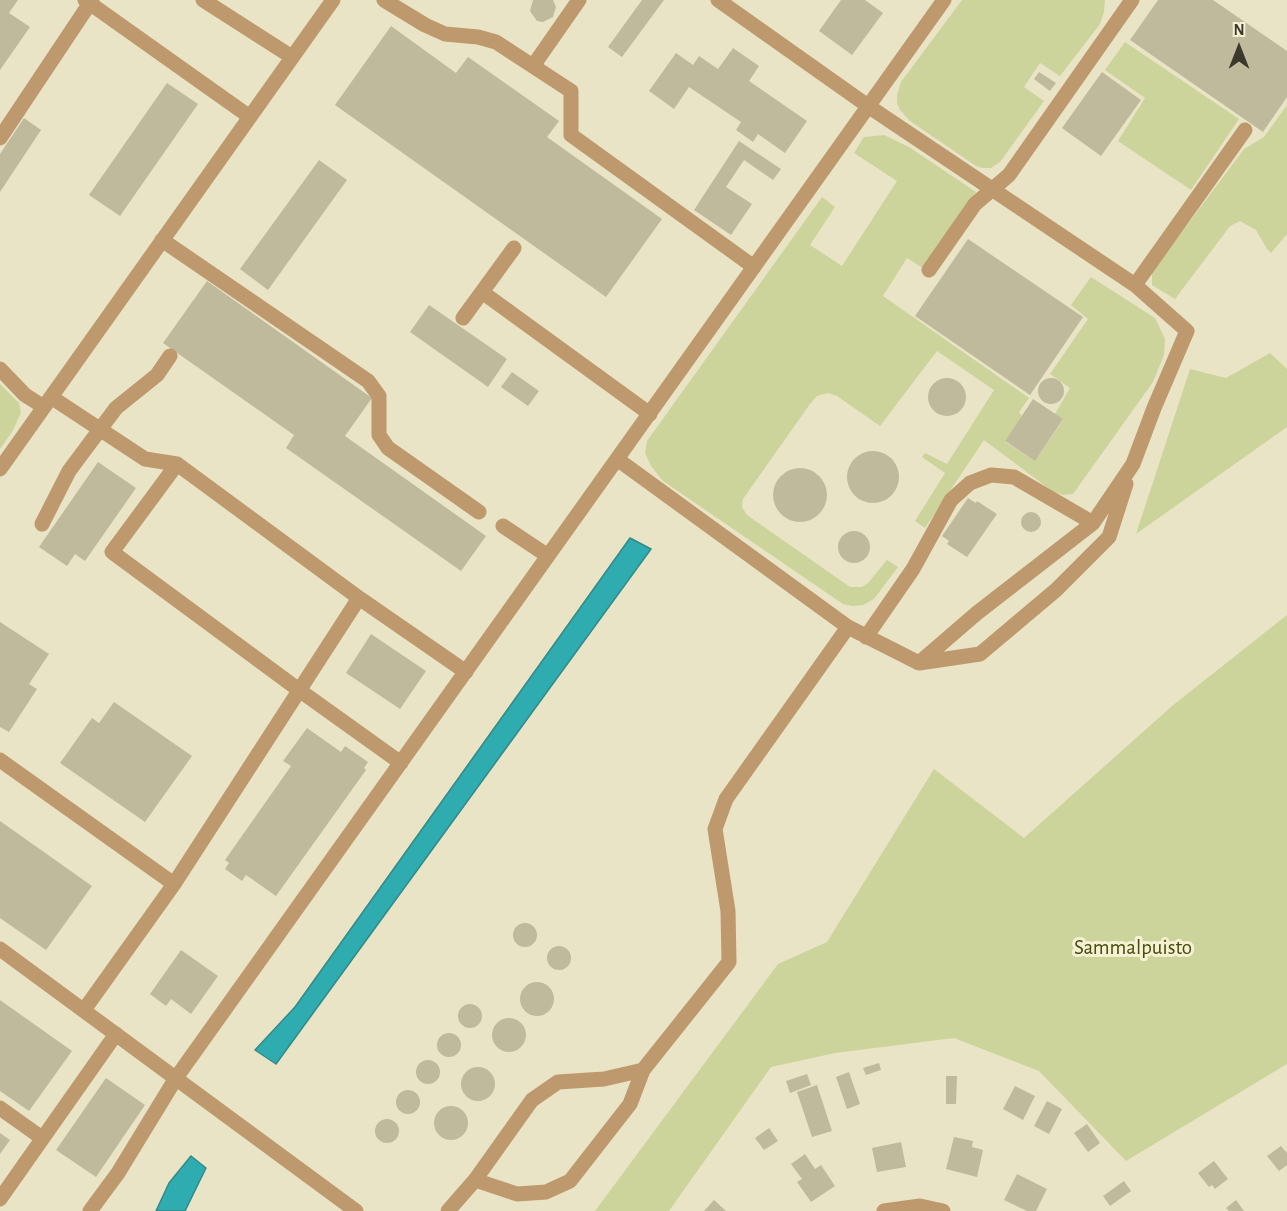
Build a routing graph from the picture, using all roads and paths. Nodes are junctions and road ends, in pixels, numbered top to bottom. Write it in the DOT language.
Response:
graph roads {
  1 [pos="203,0"];
  2 [pos="333,0"];
  3 [pos="384,0"];
  4 [pos="579,0"];
  5 [pos="718,0"];
  6 [pos="944,0"];
  7 [pos="1132,0"];
  8 [pos="89,1"];
  9 [pos="292,57"];
  10 [pos="533,66"];
  11 [pos="868,106"];
  12 [pos="250,117"];
  13 [pos="1245,130"];
  14 [pos="0,138"];
  15 [pos="992,190"];
  16 [pos="162,240"];
  17 [pos="514,248"];
  18 [pos="754,267"];
  19 [pos="929,270"];
  20 [pos="1134,285"];
  21 [pos="482,292"];
  22 [pos="463,318"];
  23 [pos="170,356"];
  24 [pos="1,371"];
  25 [pos="48,402"];
  26 [pos="650,414"];
  27 [pos="100,429"];
  28 [pos="617,459"];
  29 [pos="177,464"];
  30 [pos="1133,464"];
  31 [pos="0,469"];
  32 [pos="479,512"];
  33 [pos="1093,523"];
  34 [pos="42,524"];
  35 [pos="503,526"];
  36 [pos="548,556"];
  37 [pos="359,598"];
  38 [pos="848,627"];
  39 [pos="866,637"];
  40 [pos="919,663"];
  41 [pos="466,672"];
  42 [pos="299,690"];
  43 [pos="0,760"];
  44 [pos="401,763"];
  45 [pos="174,884"];
  46 [pos="0,949"];
  47 [pos="84,1010"];
  48 [pos="116,1034"];
  49 [pos="643,1070"];
  50 [pos="176,1078"];
  51 [pos="0,1108"];
  52 [pos="42,1138"];
  53 [pos="475,1180"];
  54 [pos="0,1199"];
  55 [pos="349,1209"];
  56 [pos="90,1211"];
  57 [pos="448,1211"];
  58 [pos="884,1211"];
  59 [pos="943,1211"];
  1 -- 9 [label="street"];
  2 -- 9 [label="street"];
  3 -- 10 [label="street"];
  4 -- 10 [label="street"];
  5 -- 11 [label="street"];
  6 -- 11 [label="street"];
  7 -- 15 [label="street"];
  8 -- 12 [label="street"];
  8 -- 14 [label="street"];
  9 -- 12 [label="street"];
  10 -- 18 [label="street"];
  11 -- 15 [label="street"];
  11 -- 18 [label="street"];
  12 -- 16 [label="street"];
  13 -- 20 [label="street"];
  15 -- 19 [label="street"];
  15 -- 20 [label="street"];
  16 -- 25 [label="street"];
  16 -- 32 [label="street"];
  17 -- 21 [label="street"];
  18 -- 26 [label="street"];
  20 -- 30 [label="street"];
  21 -- 22 [label="street"];
  21 -- 26 [label="street"];
  23 -- 27 [label="street"];
  24 -- 25 [label="street"];
  25 -- 27 [label="street"];
  25 -- 31 [label="street"];
  26 -- 28 [label="street"];
  27 -- 29 [label="street"];
  27 -- 34 [label="street"];
  28 -- 36 [label="street"];
  28 -- 38 [label="street"];
  29 -- 37 [label="street"];
  29 -- 42 [label="street"];
  30 -- 33 [label="street"];
  30 -- 40 [label="street"];
  33 -- 39 [label="street"];
  33 -- 40 [label="street"];
  35 -- 36 [label="street"];
  36 -- 41 [label="street"];
  37 -- 41 [label="street"];
  37 -- 42 [label="street"];
  38 -- 39 [label="street"];
  38 -- 49 [label="street"];
  39 -- 40 [label="street"];
  41 -- 44 [label="street"];
  42 -- 44 [label="street"];
  42 -- 45 [label="street"];
  43 -- 45 [label="street"];
  44 -- 50 [label="street"];
  45 -- 47 [label="street"];
  46 -- 47 [label="street"];
  47 -- 48 [label="street"];
  48 -- 50 [label="street"];
  48 -- 52 [label="street"];
  49 -- 53 [label="street"];
  49 -- 53 [label="street"];
  50 -- 55 [label="street"];
  50 -- 56 [label="street"];
  51 -- 52 [label="street"];
  52 -- 54 [label="street"];
  53 -- 57 [label="street"];
  58 -- 59 [label="street"];
}
